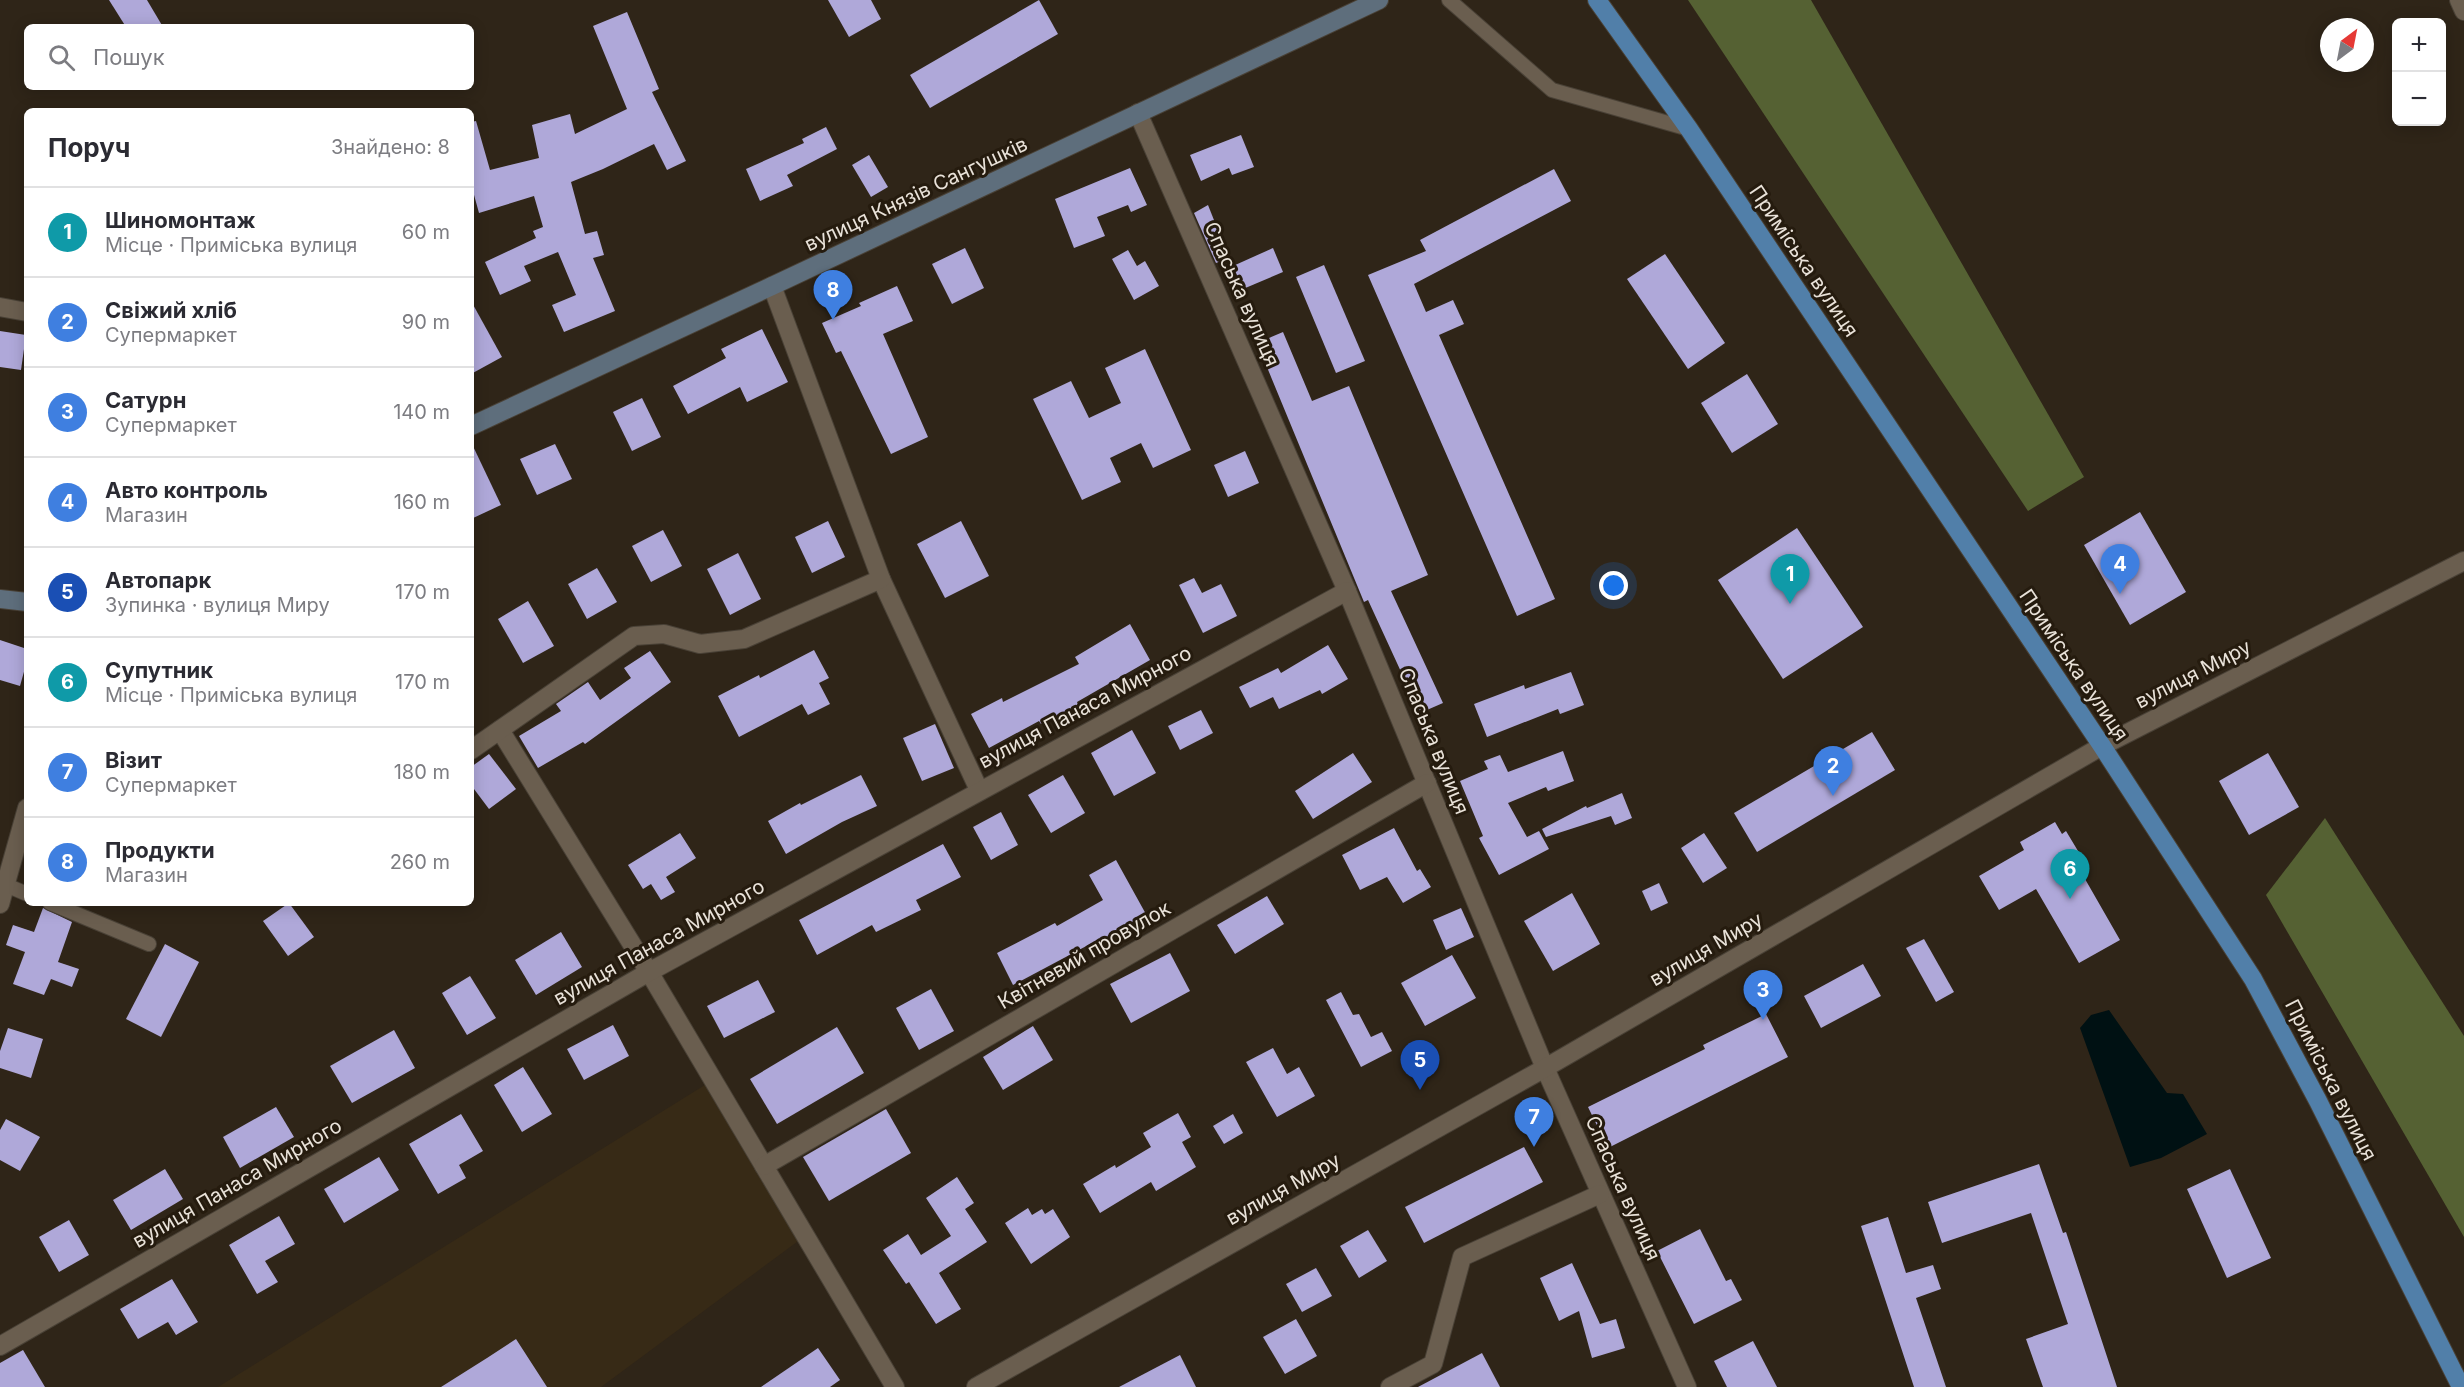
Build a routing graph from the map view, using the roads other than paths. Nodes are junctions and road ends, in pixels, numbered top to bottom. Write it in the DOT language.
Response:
graph roads {
  1 [pos="1378,0"];
  2 [pos="1449,0"];
  3 [pos="1597,0"];
  4 [pos="2459,0"];
  5 [pos="2464,11"];
  6 [pos="1138,113"];
  7 [pos="1689,129"];
  8 [pos="772,286"];
  9 [pos="0,307"];
  10 [pos="24,311"];
  11 [pos="474,425"];
  12 [pos="2464,561"];
  13 [pos="880,579"];
  14 [pos="1347,591"];
  15 [pos="0,599"];
  16 [pos="24,602"];
  17 [pos="500,730"];
  18 [pos="2102,746"];
  19 [pos="474,748"];
  20 [pos="1427,783"];
  21 [pos="979,790"];
  22 [pos="24,819"];
  23 [pos="6,885"];
  24 [pos="24,893"];
  25 [pos="0,904"];
  26 [pos="57,906"];
  27 [pos="149,944"];
  28 [pos="649,972"];
  29 [pos="1545,1068"];
  30 [pos="764,1166"];
  31 [pos="1600,1194"];
  32 [pos="0,1346"];
  33 [pos="895,1387"];
  34 [pos="976,1387"];
  35 [pos="1390,1387"];
  36 [pos="1687,1387"];
  37 [pos="2461,1387"];
  1 -- 6 [label="main road, вулиця Князів Сангушків"];
  2 -- 7 [label="lane"];
  3 -- 7 [label="main road, Приміська вулиця"];
  4 -- 5 [label="street"];
  6 -- 8 [label="main road, вулиця Князів Сангушків"];
  6 -- 14 [label="street, Спаська вулиця"];
  7 -- 18 [label="main road, Приміська вулиця"];
  8 -- 11 [label="main road, вулиця Князів Сангушків"];
  8 -- 13 [label="street"];
  9 -- 10 [label="street"];
  12 -- 18 [label="street, вулиця Миру"];
  13 -- 17 [label="street"];
  13 -- 21 [label="street"];
  14 -- 20 [label="street, Спаська вулиця"];
  14 -- 21 [label="street, вулиця Панаса Мирного"];
  15 -- 16 [label="main road"];
  17 -- 19 [label="street"];
  17 -- 28 [label="street"];
  18 -- 29 [label="street, вулиця Миру"];
  18 -- 37 [label="main road, Приміська вулиця"];
  20 -- 29 [label="street, Спаська вулиця"];
  20 -- 30 [label="street, Квітневий провулок"];
  21 -- 28 [label="street, вулиця Панаса Мирного"];
  22 -- 23 [label="street"];
  23 -- 24 [label="lane"];
  23 -- 25 [label="street"];
  26 -- 27 [label="lane"];
  28 -- 30 [label="street"];
  28 -- 32 [label="street, вулиця Панаса Мирного"];
  29 -- 31 [label="street, Спаська вулиця"];
  29 -- 34 [label="street, вулиця Миру"];
  30 -- 33 [label="street"];
  31 -- 35 [label="street"];
  31 -- 36 [label="street, Спаська вулиця"];
}
